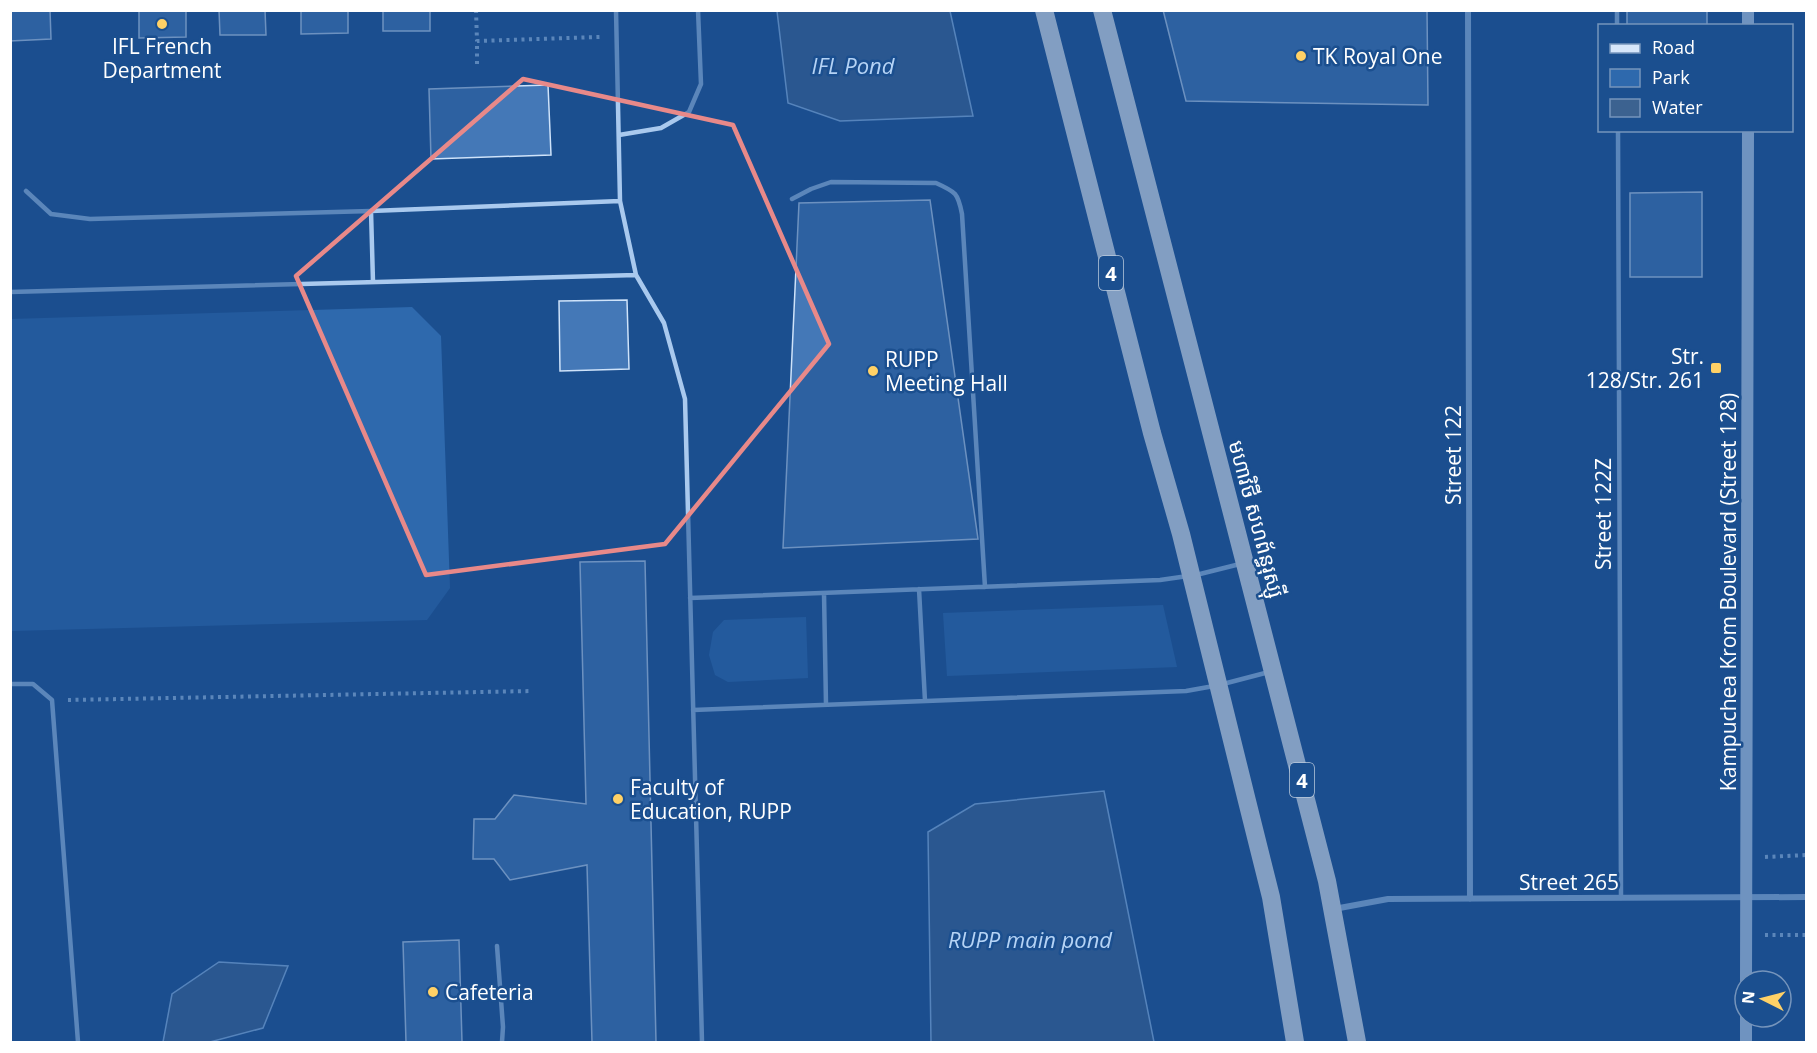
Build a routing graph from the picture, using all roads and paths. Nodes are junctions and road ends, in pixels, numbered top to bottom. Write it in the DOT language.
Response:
graph roads {
  1 [pos="476,10"];
  2 [pos="616,10"];
  3 [pos="698,10"];
  4 [pos="1044,10"];
  5 [pos="1102,10"];
  6 [pos="1468,10"];
  7 [pos="616,36"];
  8 [pos="477,41"];
  9 [pos="477,64"];
  10 [pos="1618,132"];
  11 [pos="1748,132"];
  12 [pos="619,135"];
  13 [pos="26,192"];
  14 [pos="792,199"];
  15 [pos="620,201"];
  16 [pos="371,212"];
  17 [pos="636,275"];
  18 [pos="373,282"];
  19 [pos="10,292"];
  20 [pos="1245,563"];
  21 [pos="1192,576"];
  22 [pos="985,587"];
  23 [pos="919,589"];
  24 [pos="824,593"];
  25 [pos="690,598"];
  26 [pos="1274,670"];
  27 [pos="10,684"];
  28 [pos="1219,685"];
  29 [pos="532,691"];
  30 [pos="52,700"];
  31 [pos="925,701"];
  32 [pos="826,705"];
  33 [pos="693,711"];
  34 [pos="1806,855"];
  35 [pos="1746,858"];
  36 [pos="1746,897"];
  37 [pos="1806,897"];
  38 [pos="1621,898"];
  39 [pos="1470,899"];
  40 [pos="1333,909"];
  41 [pos="1746,935"];
  42 [pos="1806,935"];
  43 [pos="496,946"];
  44 [pos="1746,969"];
  45 [pos="78,1042"];
  46 [pos="502,1042"];
  47 [pos="702,1042"];
  48 [pos="1294,1042"];
  49 [pos="1356,1042"];
  1 -- 8 [label="path"];
  2 -- 7 [label="lane"];
  3 -- 12 [label="lane"];
  4 -- 21 [label="highway, 4"];
  5 -- 20 [label="highway, មហាវិថី សហព័ន្ធរុស្ស៊ី / 4"];
  6 -- 39 [label="street, Street 122"];
  7 -- 8 [label="path"];
  7 -- 12 [label="lane"];
  8 -- 9 [label="path"];
  10 -- 38 [label="lane, Street 122Z"];
  11 -- 35 [label="main road, Kampuchea Krom Boulevard (Street 128)"];
  12 -- 15 [label="lane"];
  13 -- 16 [label="lane"];
  14 -- 22 [label="lane"];
  15 -- 16 [label="lane"];
  15 -- 17 [label="lane"];
  16 -- 18 [label="lane"];
  17 -- 18 [label="lane"];
  17 -- 25 [label="lane"];
  18 -- 19 [label="lane"];
  20 -- 21 [label="lane"];
  20 -- 26 [label="highway, មហាវិថី សហព័ន្ធរុស្ស៊ី / 4"];
  21 -- 22 [label="lane"];
  21 -- 28 [label="highway, 4"];
  22 -- 23 [label="lane"];
  23 -- 24 [label="lane"];
  23 -- 31 [label="lane"];
  24 -- 25 [label="lane"];
  24 -- 32 [label="lane"];
  25 -- 33 [label="lane"];
  26 -- 28 [label="lane"];
  26 -- 40 [label="highway, មហាវិថី សហព័ន្ធរុស្ស៊ី / 4"];
  27 -- 30 [label="lane"];
  28 -- 31 [label="lane"];
  28 -- 48 [label="highway, 4"];
  29 -- 30 [label="path"];
  30 -- 45 [label="lane"];
  31 -- 32 [label="lane"];
  32 -- 33 [label="lane"];
  33 -- 47 [label="lane"];
  34 -- 35 [label="path"];
  35 -- 36 [label="main road, Kampuchea Krom Boulevard (Street 128)"];
  36 -- 37 [label="street, Street 265"];
  36 -- 38 [label="street, Street 265"];
  36 -- 41 [label="main road, Kampuchea Krom Boulevard (Street 128)"];
  38 -- 39 [label="street, Street 265"];
  39 -- 40 [label="street, Street 265"];
  40 -- 49 [label="highway, មហាវិថី សហព័ន្ធរុស្ស៊ី / 4"];
  41 -- 42 [label="path"];
  41 -- 44 [label="main road, Kampuchea Krom Boulevard (Street 128)"];
  43 -- 46 [label="lane"];
}
